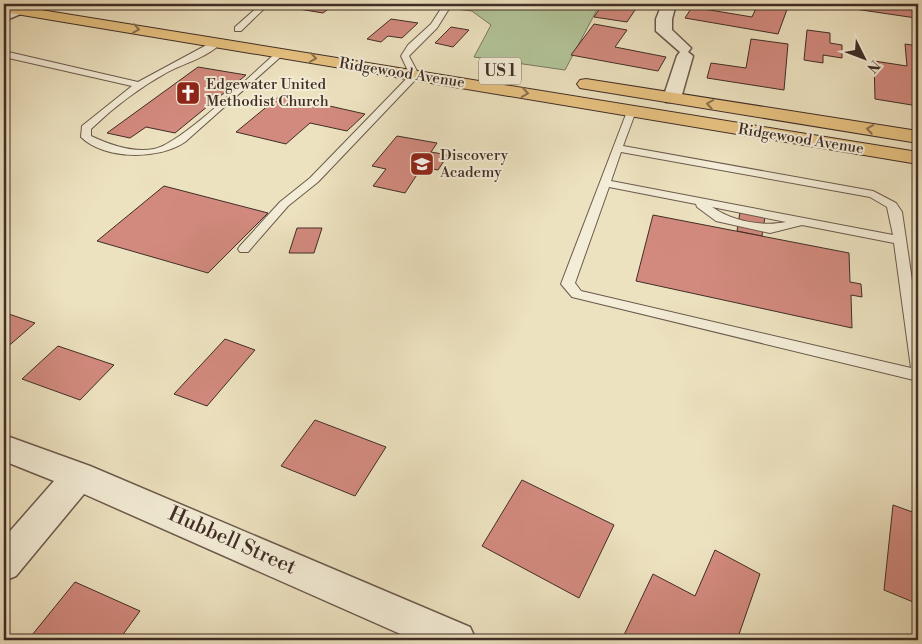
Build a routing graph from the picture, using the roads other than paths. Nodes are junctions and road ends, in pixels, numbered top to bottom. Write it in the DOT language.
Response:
graph roads {
  1 [pos="81,4"];
  2 [pos="265,4"];
  3 [pos="448,4"];
  4 [pos="669,4"];
  5 [pos="9,11"];
  6 [pos="133,12"];
  7 [pos="238,29"];
  8 [pos="218,43"];
  9 [pos="356,48"];
  10 [pos="386,52"];
  11 [pos="281,53"];
  12 [pos="4,54"];
  13 [pos="405,56"];
  14 [pos="425,59"];
  15 [pos="415,75"];
  16 [pos="573,82"];
  17 [pos="140,85"];
  18 [pos="672,98"];
  19 [pos="631,111"];
  20 [pos="918,137"];
  21 [pos="617,148"];
  22 [pos="918,158"];
  23 [pos="604,183"];
  24 [pos="900,240"];
  25 [pos="244,249"];
  26 [pos="918,368"];
  27 [pos="918,375"];
  28 [pos="4,448"];
  29 [pos="79,476"];
  30 [pos="4,564"];
  31 [pos="457,640"];
  1 -- 6 [label="main road, Ridgewood Avenue"];
  2 -- 7 [label="lane"];
  3 -- 13 [label="lane"];
  4 -- 18 [label="street"];
  5 -- 6 [label="main road"];
  5 -- 8 [label="main road, Ridgewood Avenue / US 1, one-way"];
  6 -- 7 [label="main road, Ridgewood Avenue"];
  7 -- 9 [label="main road, Ridgewood Avenue"];
  8 -- 11 [label="main road, Ridgewood Avenue / US 1"];
  8 -- 17 [label="lane"];
  10 -- 13 [label="main road, Ridgewood Avenue"];
  11 -- 15 [label="main road, Ridgewood Avenue / US 1, one-way"];
  11 -- 17 [label="lane"];
  12 -- 17 [label="lane"];
  13 -- 14 [label="main road, Ridgewood Avenue"];
  13 -- 15 [label="lane"];
  15 -- 19 [label="main road, Ridgewood Avenue / US 1, one-way"];
  15 -- 25 [label="lane"];
  16 -- 18 [label="main road, Ridgewood Avenue"];
  20 -- 18 [label="main road, Ridgewood Avenue, one-way"];
  19 -- 21 [label="lane"];
  19 -- 22 [label="main road, Ridgewood Avenue / US 1"];
  21 -- 23 [label="lane"];
  21 -- 24 [label="lane"];
  23 -- 24 [label="lane"];
  23 -- 27 [label="lane"];
  24 -- 26 [label="lane"];
  28 -- 29 [label="street, Hubbell Street"];
  29 -- 30 [label="street"];
  29 -- 31 [label="street, Hubbell Street"];
}
